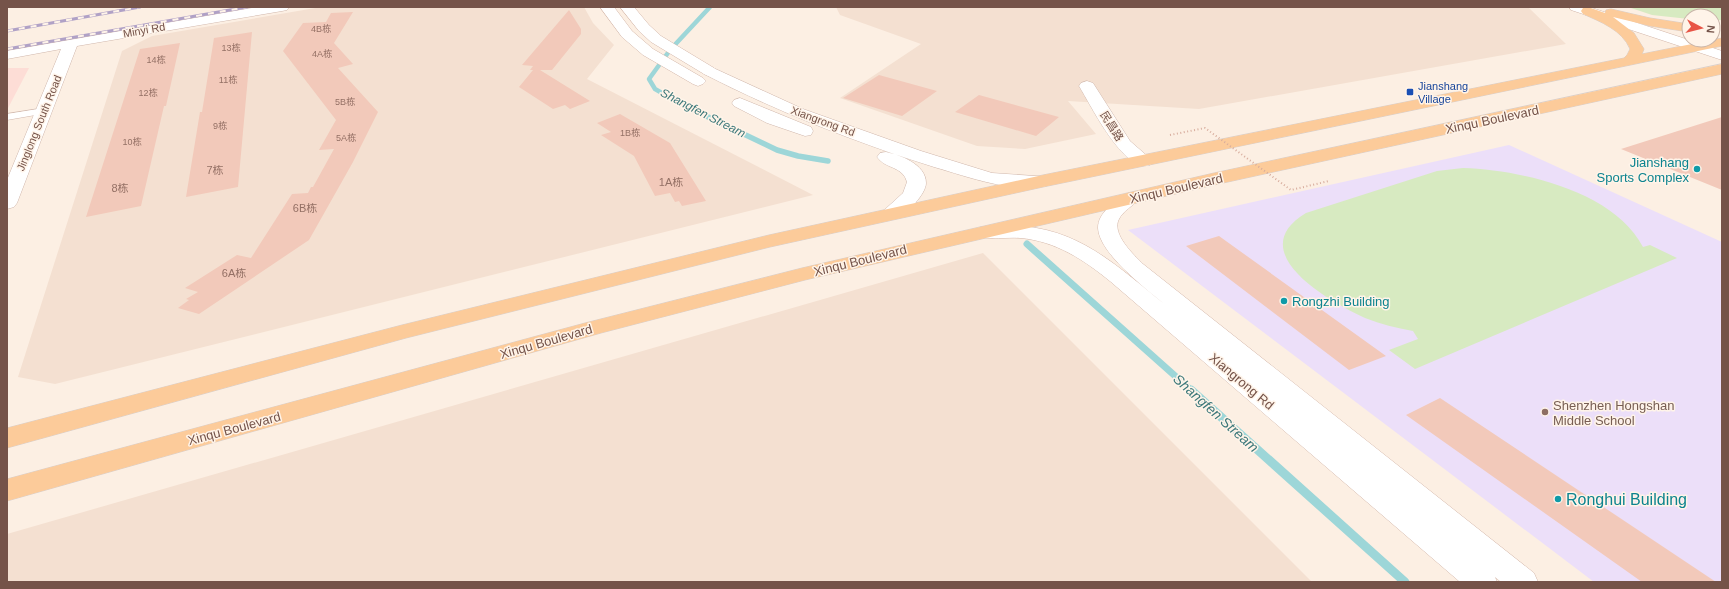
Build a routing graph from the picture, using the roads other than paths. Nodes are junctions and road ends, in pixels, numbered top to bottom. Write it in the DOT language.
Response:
graph roads {
  1 [pos="282,7"];
  2 [pos="607,7"];
  3 [pos="627,7"];
  4 [pos="1586,8"];
  5 [pos="1611,13"];
  6 [pos="1681,27"];
  7 [pos="1681,35"];
  8 [pos="1681,36"];
  9 [pos="71,43"];
  10 [pos="1681,47"];
  11 [pos="1711,48"];
  12 [pos="7,55"];
  13 [pos="1722,56"];
  14 [pos="1629,61"];
  15 [pos="1722,69"];
  16 [pos="704,76"];
  17 [pos="1677,79"];
  18 [pos="1722,80"];
  19 [pos="1087,86"];
  20 [pos="44,111"];
  21 [pos="7,117"];
  22 [pos="1144,161"];
  23 [pos="1043,181"];
  24 [pos="1129,199"];
  25 [pos="7,203"];
  26 [pos="891,213"];
  27 [pos="978,232"];
  28 [pos="7,438"];
  29 [pos="7,490"];
  30 [pos="1482,582"];
  31 [pos="1523,582"];
  1 -- 9 [label="main road, Minyi Rd"];
  2 -- 16 [label="main road, Xiangrong Rd"];
  3 -- 16 [label="main road, Xiangrong Rd"];
  4 -- 5 [label="main road"];
  4 -- 8 [label="main road"];
  4 -- 14 [label="main road"];
  5 -- 6 [label="main road"];
  5 -- 7 [label="main road"];
  9 -- 12 [label="main road, Minyi Rd"];
  9 -- 20 [label="main road, Jinglong South Road"];
  10 -- 14 [label="main road"];
  11 -- 13 [label="main road"];
  14 -- 22 [label="main road"];
  15 -- 17 [label="main road, Xinqu Boulevard"];
  16 -- 23 [label="main road, Xiangrong Rd"];
  16 -- 26 [label="main road, Xiangrong Rd"];
  17 -- 18 [label="main road"];
  17 -- 24 [label="main road, Xinqu Boulevard"];
  19 -- 22 [label="main road, 民昌路"];
  20 -- 21 [label="lane"];
  20 -- 25 [label="main road, Jinglong South Road"];
  22 -- 23 [label="main road"];
  23 -- 26 [label="main road"];
  24 -- 27 [label="main road, Xinqu Boulevard"];
  24 -- 31 [label="main road, Xiangrong Rd"];
  26 -- 28 [label="main road"];
  27 -- 29 [label="main road, Xinqu Boulevard"];
  27 -- 30 [label="main road, Xiangrong Rd"];
}
